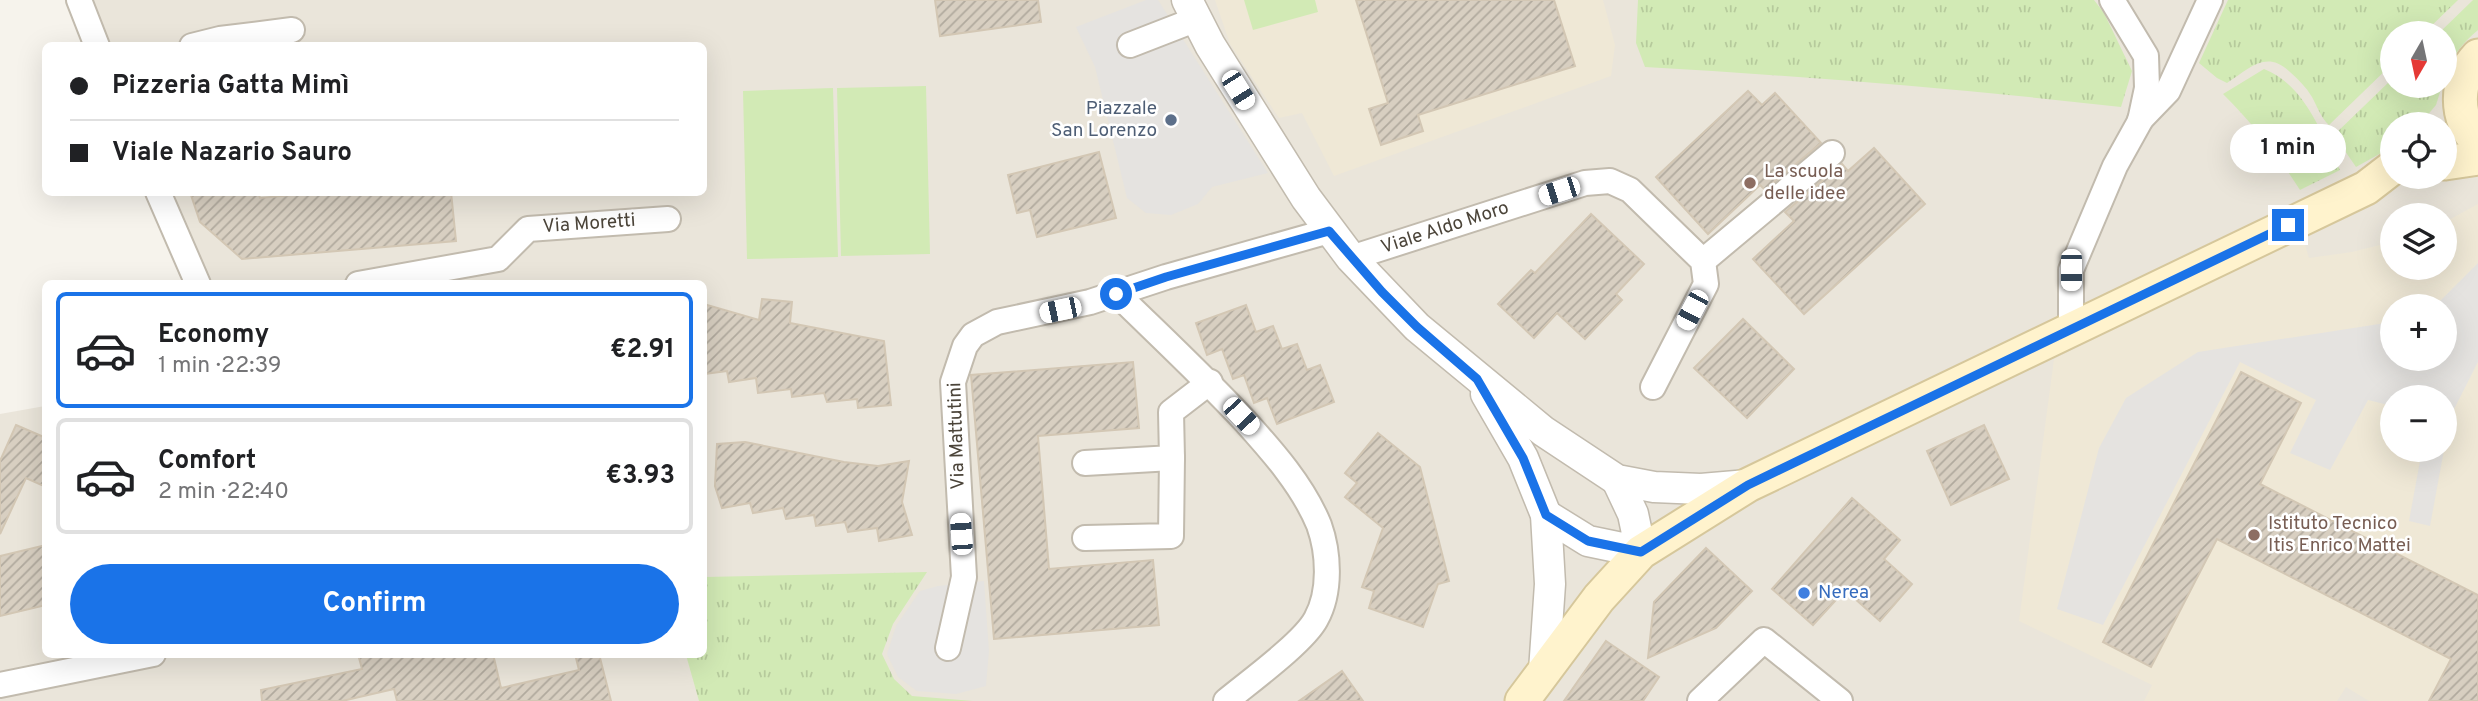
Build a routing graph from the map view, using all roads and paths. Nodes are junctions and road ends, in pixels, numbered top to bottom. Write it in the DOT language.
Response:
graph roads {
  1 [pos="79,0"];
  2 [pos="2112,0"];
  3 [pos="2210,0"];
  4 [pos="1192,9"];
  5 [pos="292,30"];
  6 [pos="95,42"];
  7 [pos="208,42"];
  8 [pos="1130,46"];
  9 [pos="2478,56"];
  10 [pos="2451,112"];
  11 [pos="2457,118"];
  12 [pos="2140,121"];
  13 [pos="2478,142"];
  14 [pos="1832,153"];
  15 [pos="2478,158"];
  16 [pos="2457,161"];
  17 [pos="2380,182"];
  18 [pos="160,196"];
  19 [pos="668,219"];
  20 [pos="1329,231"];
  21 [pos="1351,258"];
  22 [pos="1703,261"];
  23 [pos="196,280"];
  24 [pos="381,280"];
  25 [pos="1116,294"];
  26 [pos="2071,329"];
  27 [pos="1477,379"];
  28 [pos="1210,382"];
  29 [pos="1653,387"];
  30 [pos="1172,458"];
  31 [pos="1084,463"];
  32 [pos="1617,480"];
  33 [pos="1748,485"];
  34 [pos="1546,515"];
  35 [pos="1085,538"];
  36 [pos="1641,552"];
  37 [pos="948,648"];
  38 [pos="133,658"];
  39 [pos="1544,671"];
  40 [pos="0,685"];
  41 [pos="1226,701"];
  42 [pos="1522,701"];
  43 [pos="1700,701"];
  44 [pos="1840,701"];
  1 -- 6 [label="street"];
  2 -- 12 [label="street"];
  3 -- 12 [label="street"];
  4 -- 8 [label="street"];
  4 -- 20 [label="street, Viale Aldo Moro"];
  5 -- 7 [label="street"];
  9 -- 10 [label="main road"];
  11 -- 13 [label="main road"];
  12 -- 26 [label="street"];
  14 -- 22 [label="street"];
  15 -- 16 [label="main road"];
  17 -- 26 [label="main road"];
  18 -- 23 [label="street"];
  19 -- 24 [label="street, Via Moretti"];
  20 -- 21 [label="street, Viale Aldo Moro"];
  20 -- 25 [label="street, Via Mattutini"];
  21 -- 22 [label="street, Viale Aldo Moro"];
  21 -- 27 [label="street, Viale Aldo Moro"];
  22 -- 29 [label="street"];
  25 -- 28 [label="street"];
  25 -- 37 [label="street, Via Mattutini"];
  26 -- 33 [label="main road"];
  27 -- 32 [label="street, Viale Aldo Moro"];
  27 -- 34 [label="street, Viale Aldo Moro"];
  28 -- 30 [label="street"];
  28 -- 41 [label="street"];
  30 -- 31 [label="street"];
  30 -- 35 [label="street"];
  32 -- 33 [label="street, Viale Aldo Moro"];
  32 -- 36 [label="street"];
  33 -- 36 [label="main road"];
  34 -- 36 [label="street"];
  34 -- 39 [label="street, Viale Aldo Moro"];
  36 -- 39 [label="main road"];
  38 -- 40 [label="street"];
  39 -- 42 [label="main road"];
  43 -- 44 [label="street"];
}
